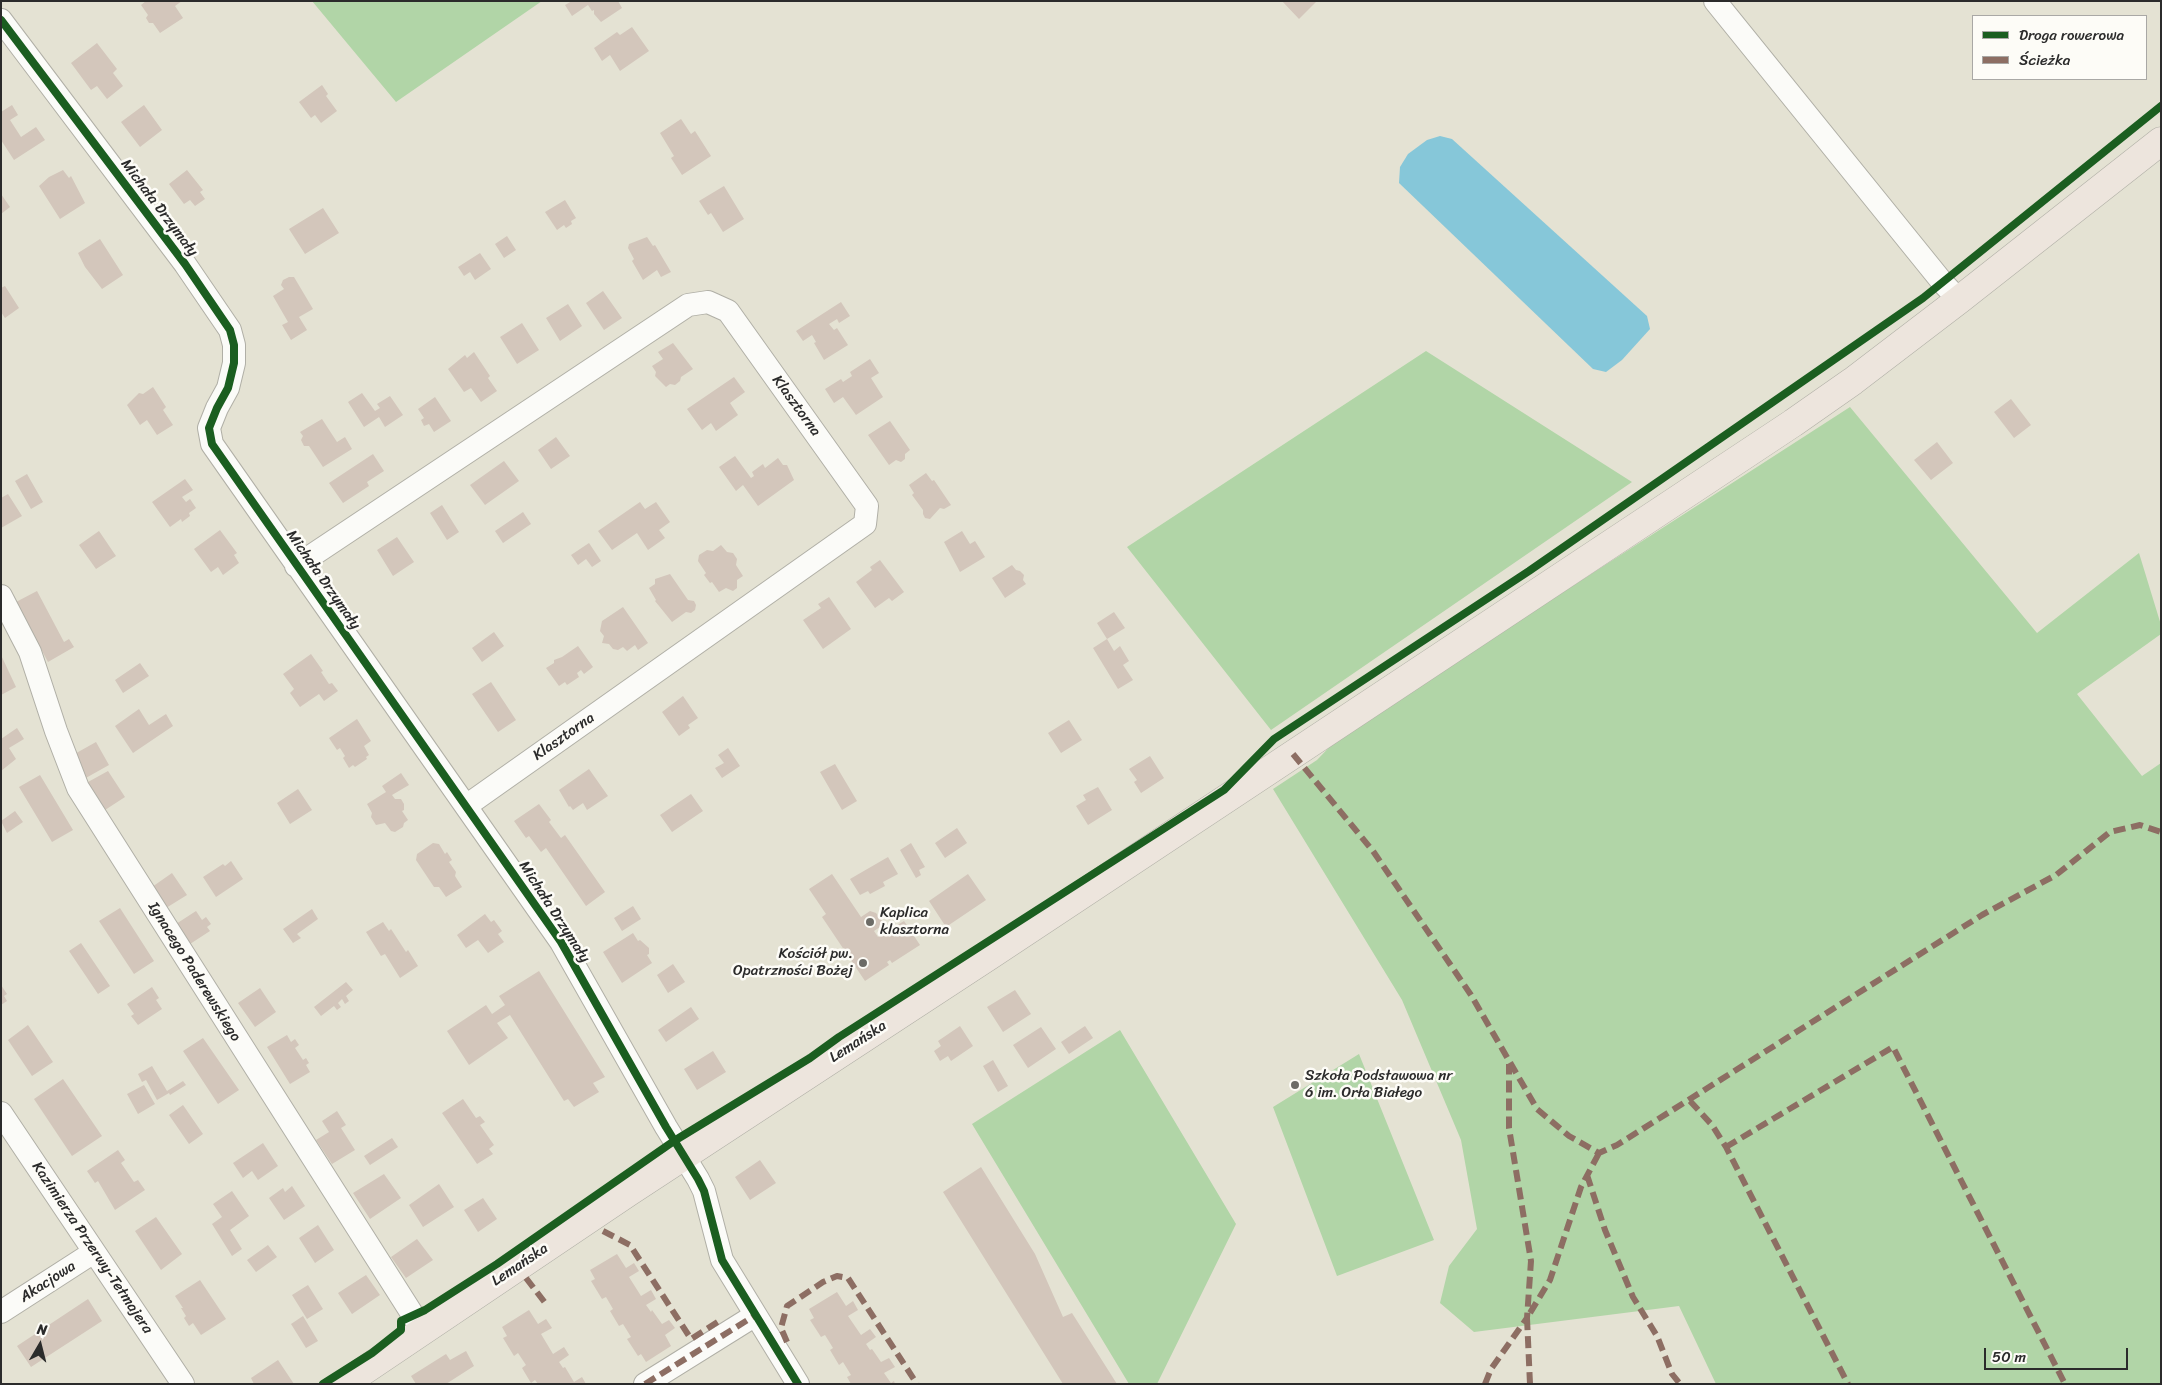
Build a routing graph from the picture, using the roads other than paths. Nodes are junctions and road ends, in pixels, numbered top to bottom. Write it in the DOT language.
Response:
graph roads {
  1 [pos="1715,1"];
  2 [pos="1,20"];
  3 [pos="2161,141"];
  4 [pos="1959,300"];
  5 [pos="296,566"];
  6 [pos="1,596"];
  7 [pos="466,806"];
  8 [pos="1,1113"];
  9 [pos="684,1155"];
  10 [pos="94,1252"];
  11 [pos="1,1312"];
  12 [pos="754,1316"];
  13 [pos="423,1331"];
  14 [pos="183,1384"];
  15 [pos="344,1384"];
  16 [pos="645,1384"];
  17 [pos="798,1384"];
  1 -- 4 [label="street"];
  2 -- 5 [label="street, Michała Drzymały"];
  3 -- 4 [label="main road, Lemańska"];
  4 -- 9 [label="main road, Lemańska"];
  5 -- 7 [label="street, Michała Drzymały"];
  5 -- 7 [label="street, Klasztorna"];
  6 -- 13 [label="street, Ignacego Paderewskiego"];
  7 -- 9 [label="street, Michała Drzymały"];
  8 -- 10 [label="street, Kazimierza Przerwy-Tetmajera"];
  9 -- 12 [label="street, Michała Drzymały"];
  9 -- 13 [label="main road, Lemańska"];
  10 -- 11 [label="street, Akacjowa"];
  10 -- 14 [label="street, Kazimierza Przerwy-Tetmajera"];
  12 -- 16 [label="street"];
  12 -- 17 [label="street, Michała Drzymały"];
  13 -- 15 [label="main road, Lemańska"];
}
